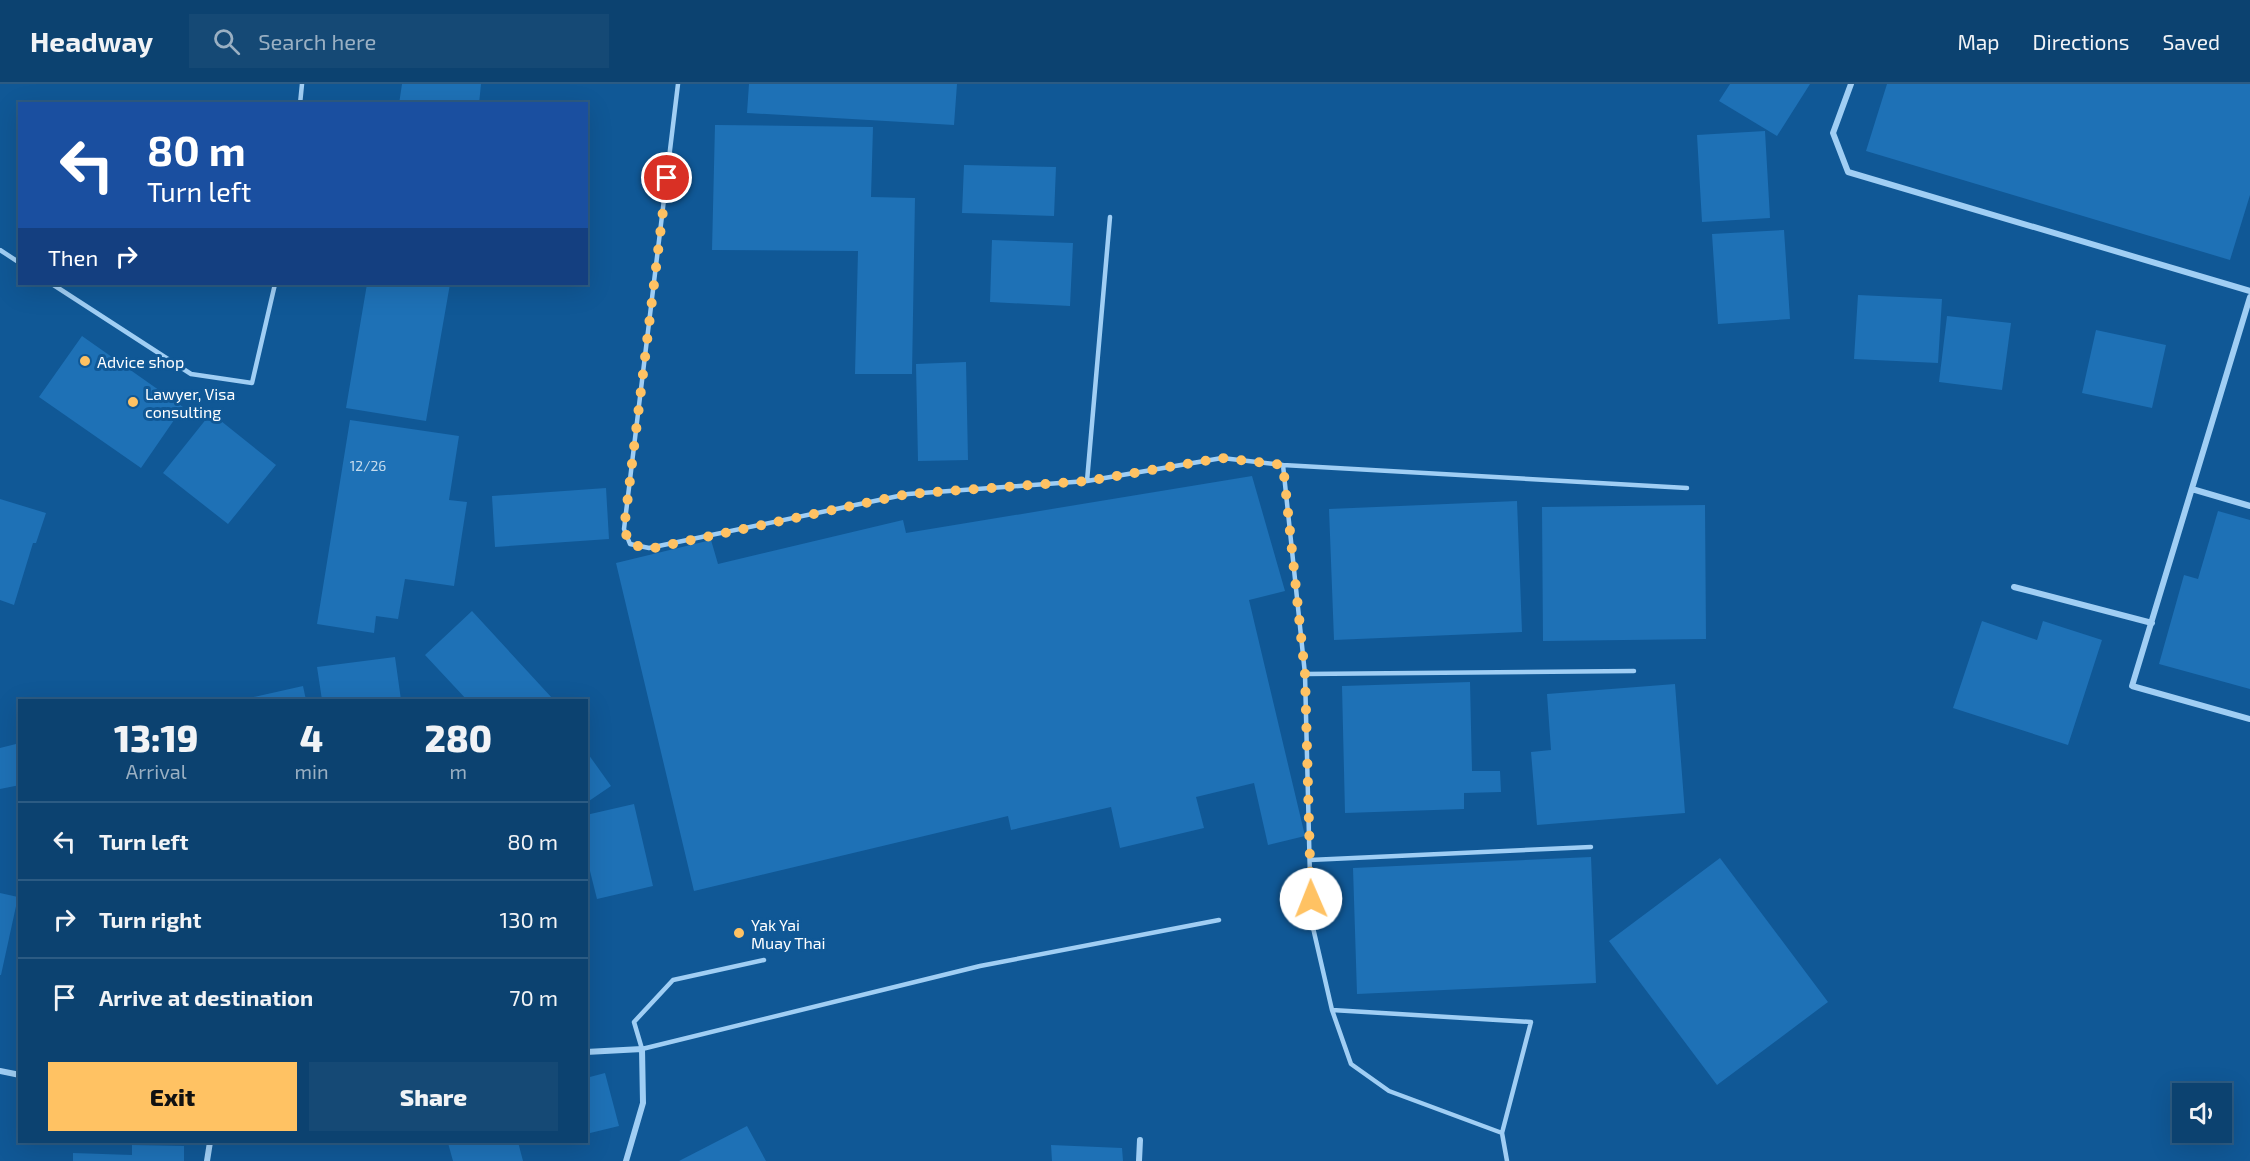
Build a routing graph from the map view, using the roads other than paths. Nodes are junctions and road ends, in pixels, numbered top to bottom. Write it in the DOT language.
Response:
graph roads {
  1 [pos="303,84"];
  2 [pos="678,84"];
  3 [pos="1851,84"];
  4 [pos="300,102"];
  5 [pos="1110,217"];
  6 [pos="0,250"];
  7 [pos="18,262"];
  8 [pos="54,285"];
  9 [pos="275,285"];
  10 [pos="2250,291"];
  11 [pos="2250,297"];
  12 [pos="1283,465"];
  13 [pos="1087,481"];
  14 [pos="1688,488"];
  15 [pos="2192,489"];
  16 [pos="2250,506"];
  17 [pos="2014,587"];
  18 [pos="2151,623"];
  19 [pos="1634,671"];
  20 [pos="1305,674"];
  21 [pos="2250,719"];
  22 [pos="1591,847"];
  23 [pos="1310,860"];
  24 [pos="1219,920"];
  25 [pos="765,960"];
  26 [pos="1332,1010"];
  27 [pos="642,1049"];
  28 [pos="588,1052"];
  29 [pos="0,1071"];
  30 [pos="18,1075"];
  31 [pos="1502,1133"];
  32 [pos="1140,1140"];
  33 [pos="210,1143"];
  34 [pos="207,1161"];
  35 [pos="626,1161"];
  36 [pos="1139,1161"];
  37 [pos="1507,1161"];
  1 -- 4 [label="lane"];
  2 -- 13 [label="lane"];
  3 -- 10 [label="street"];
  5 -- 13 [label="lane"];
  6 -- 7 [label="lane"];
  8 -- 9 [label="lane"];
  11 -- 15 [label="street"];
  12 -- 13 [label="lane"];
  12 -- 14 [label="lane"];
  12 -- 20 [label="lane"];
  15 -- 16 [label="street"];
  15 -- 18 [label="street"];
  17 -- 18 [label="street"];
  18 -- 21 [label="street"];
  19 -- 20 [label="lane"];
  20 -- 23 [label="lane"];
  22 -- 23 [label="lane"];
  23 -- 26 [label="lane"];
  24 -- 27 [label="lane"];
  25 -- 27 [label="lane"];
  26 -- 31 [label="lane"];
  26 -- 31 [label="lane"];
  27 -- 28 [label="street"];
  27 -- 35 [label="street"];
  29 -- 30 [label="street"];
  31 -- 37 [label="lane"];
  32 -- 36 [label="street"];
  33 -- 34 [label="street"];
}
